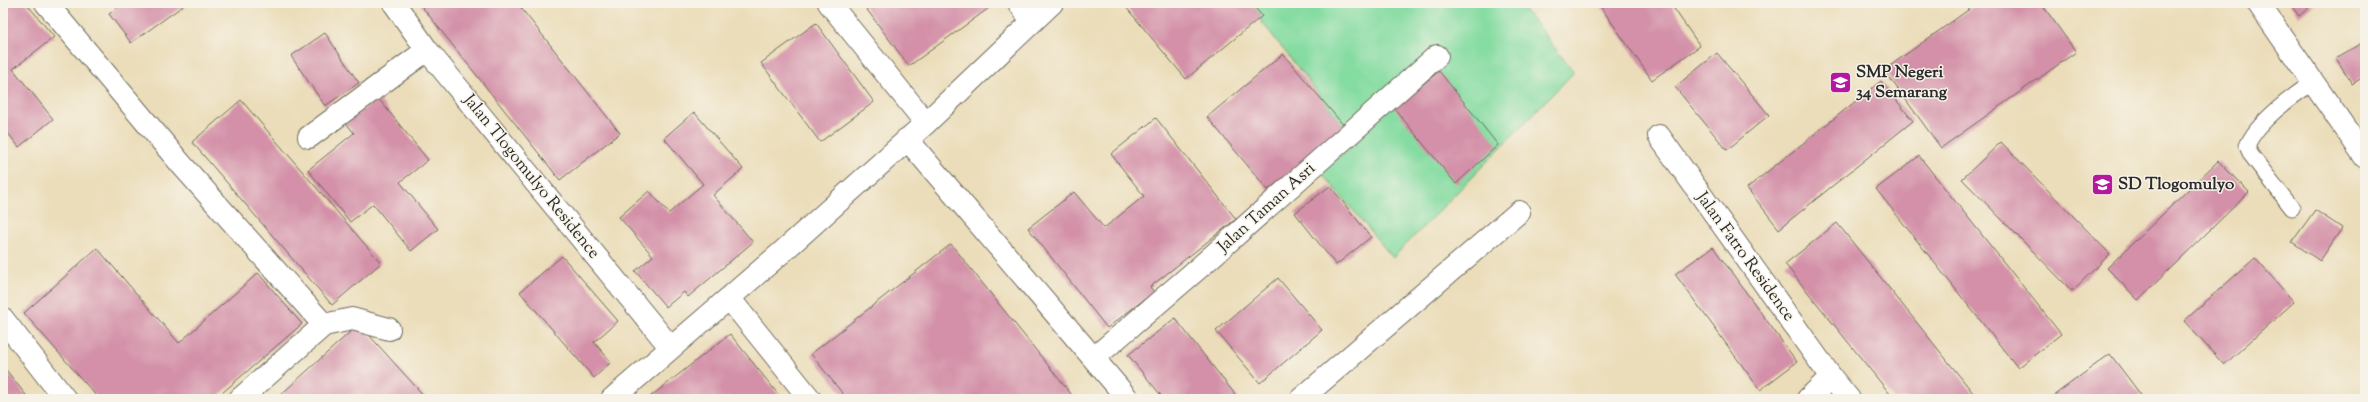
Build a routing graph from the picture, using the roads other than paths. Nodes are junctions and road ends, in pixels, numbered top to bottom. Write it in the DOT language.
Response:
graph roads {
  1 [pos="46,3"];
  2 [pos="394,3"];
  3 [pos="829,3"];
  4 [pos="1020,3"];
  5 [pos="1052,3"];
  6 [pos="2258,3"];
  7 [pos="1032,21"];
  8 [pos="427,50"];
  9 [pos="1437,56"];
  10 [pos="2314,82"];
  11 [pos="926,123"];
  12 [pos="1659,136"];
  13 [pos="308,137"];
  14 [pos="907,139"];
  15 [pos="2365,157"];
  16 [pos="2292,208"];
  17 [pos="1519,212"];
  18 [pos="729,298"];
  19 [pos="3,319"];
  20 [pos="324,325"];
  21 [pos="389,330"];
  22 [pos="671,348"];
  23 [pos="1094,358"];
  24 [pos="1831,377"];
  25 [pos="65,399"];
  26 [pos="240,399"];
  27 [pos="612,399"];
  28 [pos="810,399"];
  29 [pos="1128,399"];
  30 [pos="1301,399"];
  31 [pos="1808,399"];
  32 [pos="1849,399"];
  1 -- 20 [label="street"];
  2 -- 8 [label="street, Jalan Tlogomulyo Residence"];
  3 -- 11 [label="street"];
  4 -- 7 [label="street"];
  5 -- 7 [label="street"];
  6 -- 10 [label="street"];
  7 -- 11 [label="street"];
  8 -- 13 [label="street"];
  8 -- 22 [label="street, Jalan Tlogomulyo Residence"];
  9 -- 23 [label="street, Jalan Taman Asri"];
  10 -- 15 [label="street"];
  10 -- 16 [label="lane"];
  11 -- 14 [label="street"];
  12 -- 24 [label="street, Jalan Fatro Residence"];
  14 -- 18 [label="street"];
  14 -- 23 [label="street"];
  17 -- 30 [label="street"];
  18 -- 22 [label="street"];
  18 -- 28 [label="street"];
  19 -- 25 [label="street"];
  20 -- 21 [label="street"];
  20 -- 26 [label="street"];
  22 -- 27 [label="street"];
  23 -- 29 [label="street"];
  24 -- 31 [label="street"];
  24 -- 32 [label="street, Jalan Fatro Residence"];
}
